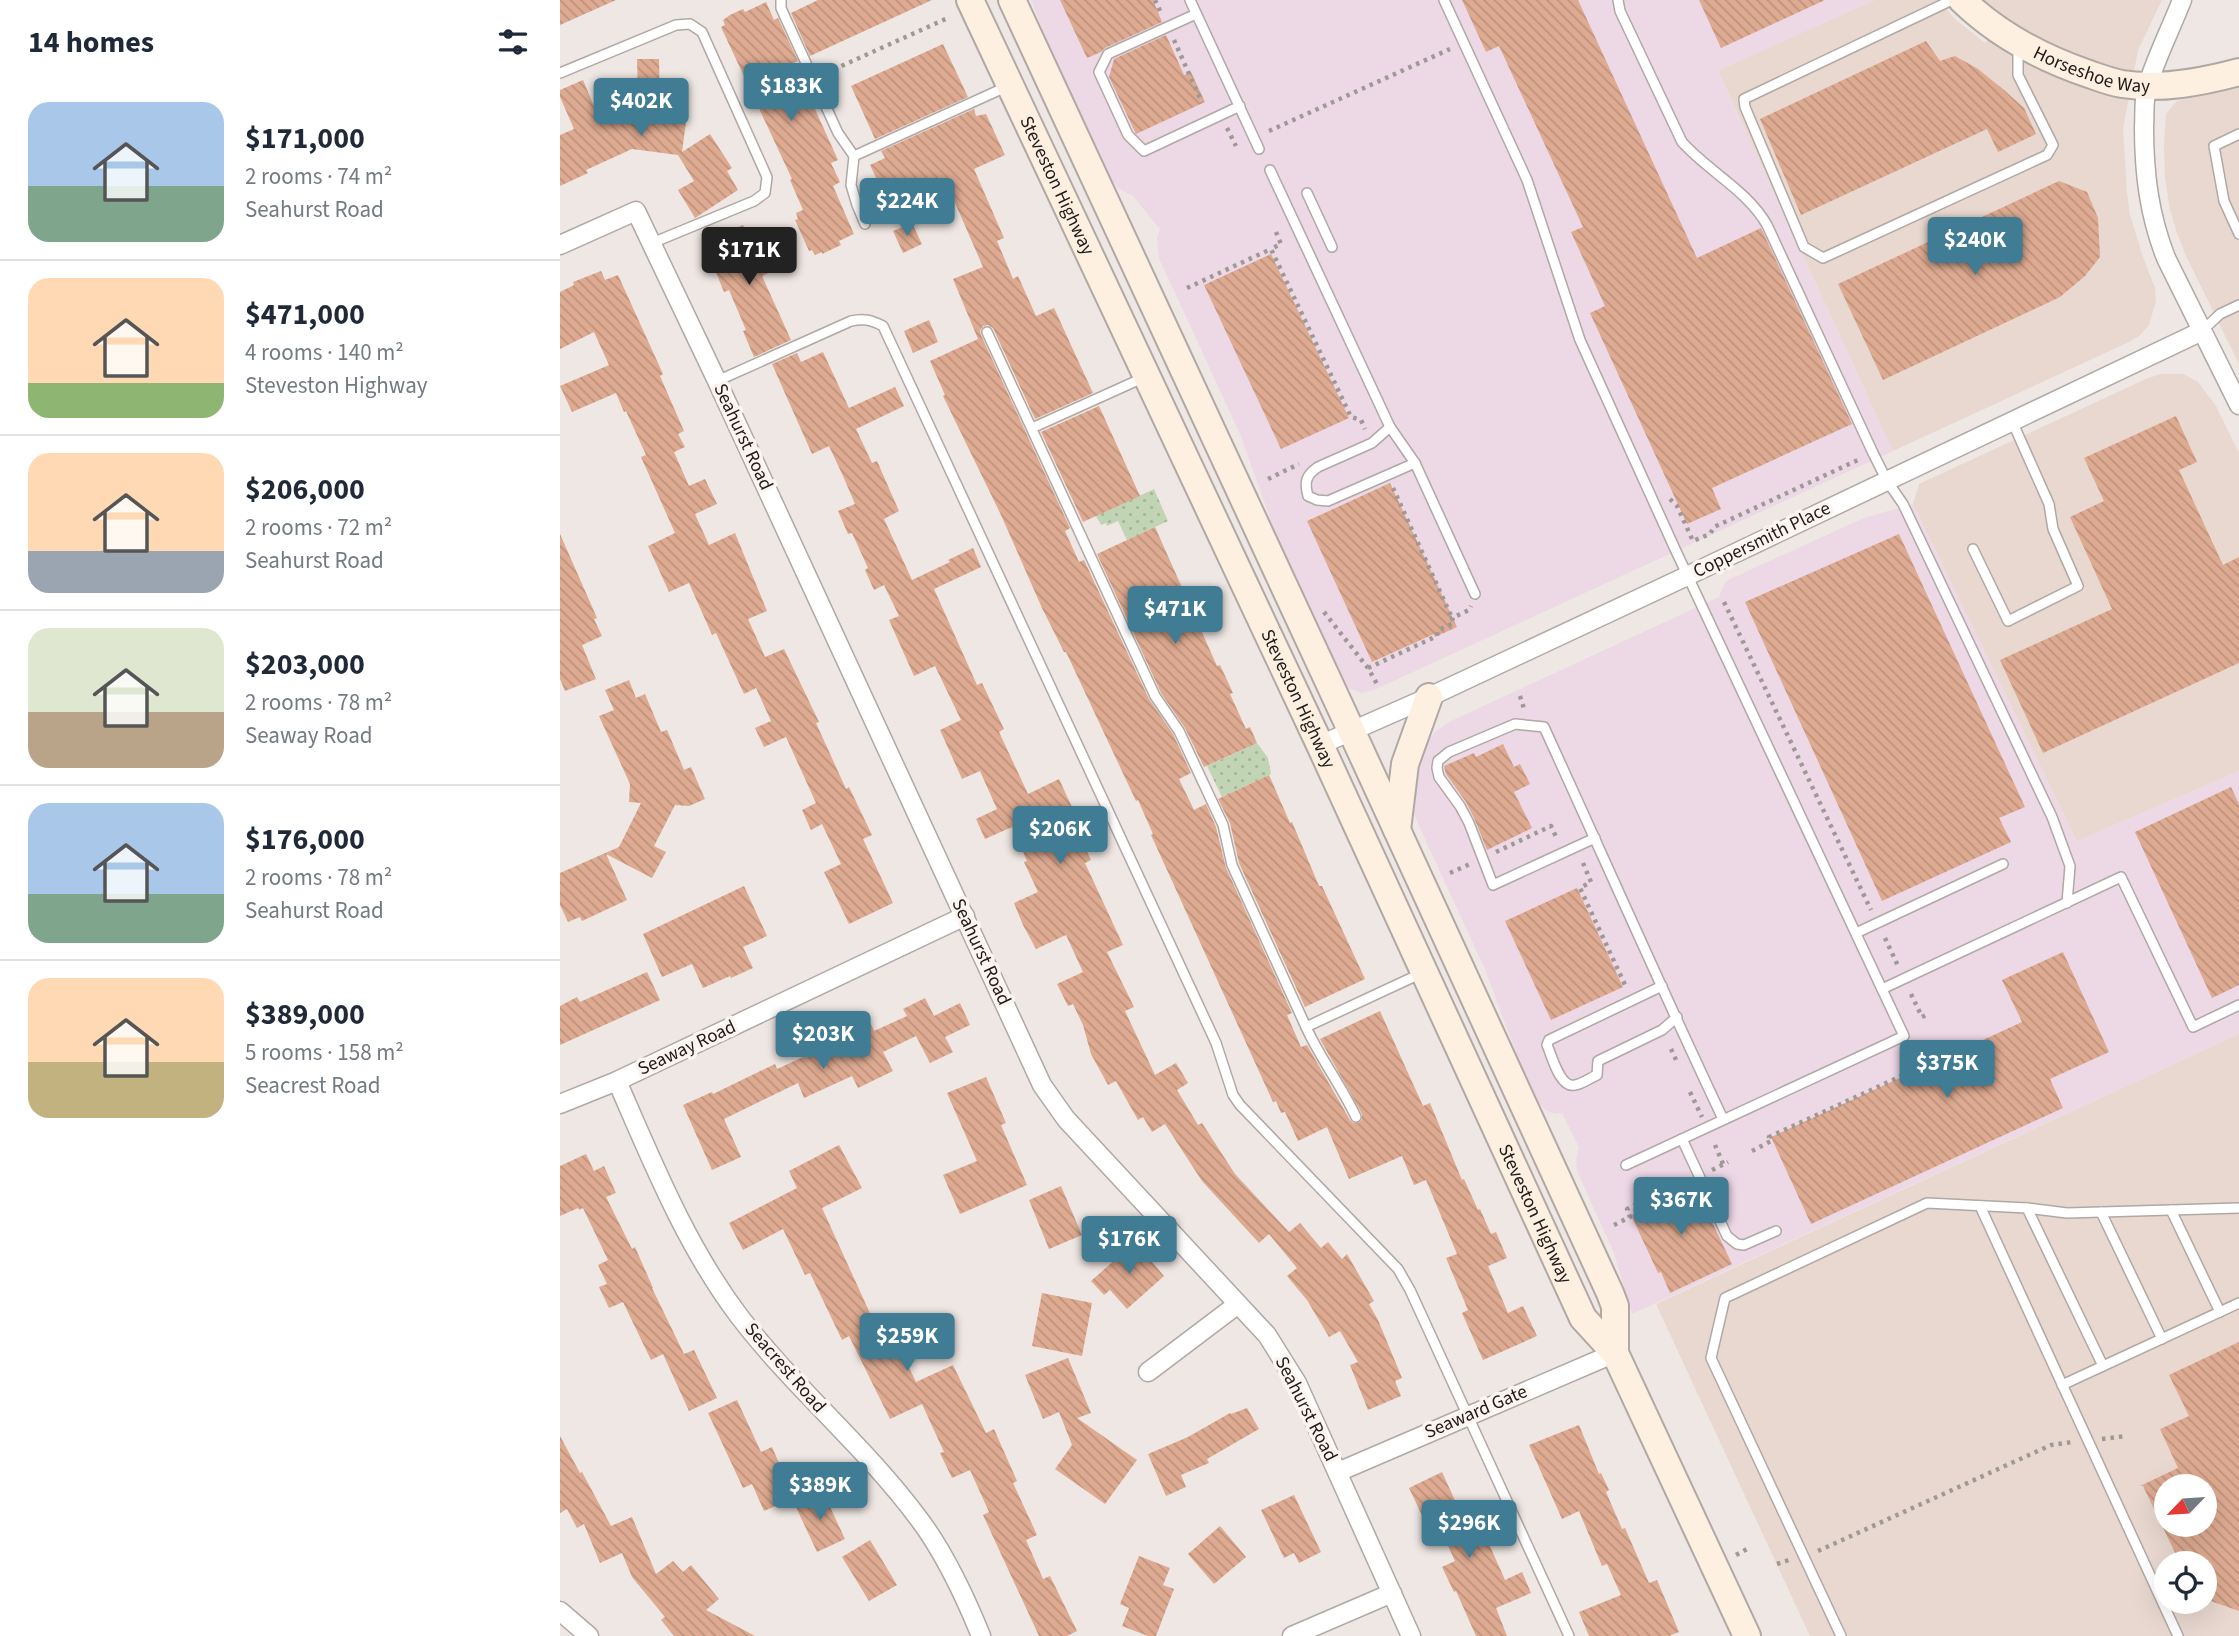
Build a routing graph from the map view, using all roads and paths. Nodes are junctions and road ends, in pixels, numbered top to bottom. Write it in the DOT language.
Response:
graph roads {
  1 [pos="781,0"];
  2 [pos="970,0"];
  3 [pos="1012,0"];
  4 [pos="1156,0"];
  5 [pos="1190,0"];
  6 [pos="1444,0"];
  7 [pos="1618,0"];
  8 [pos="1952,0"];
  9 [pos="1962,0"];
  10 [pos="2182,0"];
  11 [pos="1196,14"];
  12 [pos="950,17"];
  13 [pos="1164,19"];
  14 [pos="1170,33"];
  15 [pos="2018,42"];
  16 [pos="1450,48"];
  17 [pos="2239,72"];
  18 [pos="560,73"];
  19 [pos="813,79"];
  20 [pos="1011,85"];
  21 [pos="2147,86"];
  22 [pos="1202,103"];
  23 [pos="1240,106"];
  24 [pos="1225,124"];
  25 [pos="1269,131"];
  26 [pos="2239,134"];
  27 [pos="1236,146"];
  28 [pos="1259,149"];
  29 [pos="854,156"];
  30 [pos="1270,170"];
  31 [pos="1307,193"];
  32 [pos="865,224"];
  33 [pos="1276,232"];
  34 [pos="2239,234"];
  35 [pos="652,243"];
  36 [pos="560,245"];
  37 [pos="1332,247"];
  38 [pos="1271,249"];
  39 [pos="1187,288"];
  40 [pos="2239,305"];
  41 [pos="2202,331"];
  42 [pos="987,332"];
  43 [pos="1147,376"];
  44 [pos="717,381"];
  45 [pos="2239,405"];
  46 [pos="2012,421"];
  47 [pos="1390,427"];
  48 [pos="1032,428"];
  49 [pos="1366,432"];
  50 [pos="1874,453"];
  51 [pos="1415,463"];
  52 [pos="1389,481"];
  53 [pos="1887,481"];
  54 [pos="1665,489"];
  55 [pos="1973,549"];
  56 [pos="1687,576"];
  57 [pos="1475,594"];
  58 [pos="1724,602"];
  59 [pos="1323,610"];
  60 [pos="1452,618"];
  61 [pos="1368,667"];
  62 [pos="1377,684"];
  63 [pos="1520,696"];
  64 [pos="1429,697"];
  65 [pos="1526,713"];
  66 [pos="1352,730"];
  67 [pos="1320,745"];
  68 [pos="1397,832"];
  69 [pos="1595,838"];
  70 [pos="1558,842"];
  71 [pos="1492,853"];
  72 [pos="1583,863"];
  73 [pos="2003,864"];
  74 [pos="1467,865"];
  75 [pos="1450,873"];
  76 [pos="2067,903"];
  77 [pos="1872,911"];
  78 [pos="965,916"];
  79 [pos="1856,933"];
  80 [pos="1885,938"];
  81 [pos="1898,967"];
  82 [pos="1424,972"];
  83 [pos="1662,986"];
  84 [pos="1882,989"];
  85 [pos="1628,993"];
  86 [pos="1911,994"];
  87 [pos="2239,1005"];
  88 [pos="1928,1014"];
  89 [pos="1677,1017"];
  90 [pos="1306,1027"];
  91 [pos="1947,1055"];
  92 [pos="617,1081"];
  93 [pos="1690,1092"];
  94 [pos="560,1104"];
  95 [pos="1356,1116"];
  96 [pos="1724,1119"];
  97 [pos="1704,1121"];
  98 [pos="1682,1139"];
  99 [pos="1715,1145"];
  100 [pos="1752,1151"];
  101 [pos="1728,1162"];
  102 [pos="1626,1165"];
  103 [pos="1693,1178"];
  104 [pos="1980,1206"];
  105 [pos="2028,1208"];
  106 [pos="2171,1210"];
  107 [pos="2238,1210"];
  108 [pos="2101,1212"];
  109 [pos="1614,1225"];
  110 [pos="1776,1231"];
  111 [pos="2239,1303"];
  112 [pos="1238,1304"];
  113 [pos="2220,1312"];
  114 [pos="2162,1339"];
  115 [pos="1615,1353"];
  116 [pos="2103,1366"];
  117 [pos="1148,1372"];
  118 [pos="2063,1385"];
  119 [pos="1466,1416"];
  120 [pos="2126,1436"];
  121 [pos="2088,1440"];
  122 [pos="1338,1472"];
  123 [pos="1747,1549"];
  124 [pos="1736,1555"];
  125 [pos="1803,1555"];
  126 [pos="1777,1564"];
  127 [pos="1392,1593"];
  128 [pos="560,1611"];
  129 [pos="589,1636"];
  130 [pos="981,1636"];
  131 [pos="1292,1636"];
  132 [pos="1411,1636"];
  133 [pos="1569,1636"];
  134 [pos="1747,1636"];
  135 [pos="1841,1636"];
  136 [pos="2178,1636"];
  1 -- 19 [label="lane"];
  2 -- 20 [label="main road, Steveston Highway"];
  3 -- 66 [label="main road, Steveston Highway"];
  4 -- 13 [label="path"];
  5 -- 11 [label="lane"];
  6 -- 56 [label="lane"];
  7 -- 50 [label="lane"];
  8 -- 15 [label="lane"];
  9 -- 15 [label="main road, Horseshoe Way"];
  10 -- 21 [label="street"];
  11 -- 23 [label="lane"];
  11 -- 23 [label="lane"];
  12 -- 19 [label="path"];
  14 -- 22 [label="path"];
  15 -- 21 [label="main road, Horseshoe Way"];
  16 -- 25 [label="path"];
  17 -- 21 [label="main road, Horseshoe Way"];
  18 -- 35 [label="lane"];
  19 -- 29 [label="lane"];
  20 -- 29 [label="lane"];
  20 -- 43 [label="main road, Steveston Highway"];
  21 -- 41 [label="street"];
  23 -- 28 [label="lane"];
  24 -- 27 [label="path"];
  26 -- 34 [label="lane"];
  29 -- 32 [label="lane"];
  30 -- 47 [label="lane"];
  31 -- 37 [label="lane"];
  33 -- 38 [label="path"];
  35 -- 36 [label="street, Seahurst Road"];
  35 -- 44 [label="street, Seahurst Road"];
  38 -- 39 [label="path"];
  38 -- 49 [label="path"];
  40 -- 41 [label="lane"];
  41 -- 45 [label="street"];
  41 -- 46 [label="street, Coppersmith Place"];
  42 -- 48 [label="lane"];
  43 -- 48 [label="lane"];
  43 -- 67 [label="main road, Steveston Highway"];
  44 -- 78 [label="street, Seahurst Road"];
  44 -- 119 [label="lane"];
  46 -- 53 [label="street, Coppersmith Place"];
  46 -- 55 [label="lane"];
  47 -- 51 [label="lane"];
  47 -- 51 [label="lane"];
  48 -- 90 [label="lane"];
  50 -- 53 [label="lane"];
  50 -- 54 [label="path"];
  51 -- 57 [label="lane"];
  52 -- 60 [label="path"];
  53 -- 56 [label="street, Coppersmith Place"];
  53 -- 76 [label="lane"];
  56 -- 64 [label="street, Coppersmith Place"];
  56 -- 79 [label="lane"];
  57 -- 60 [label="path"];
  58 -- 77 [label="path"];
  59 -- 61 [label="path"];
  60 -- 61 [label="path"];
  61 -- 62 [label="path"];
  63 -- 65 [label="path"];
  64 -- 66 [label="street, Coppersmith Place"];
  64 -- 68 [label="main road"];
  66 -- 67 [label="street, Coppersmith Place"];
  66 -- 68 [label="main road, Steveston Highway"];
  67 -- 82 [label="main road, Steveston Highway"];
  68 -- 115 [label="main road, Steveston Highway"];
  69 -- 69 [label="lane"];
  69 -- 83 [label="lane"];
  70 -- 71 [label="path"];
  72 -- 85 [label="path"];
  73 -- 79 [label="lane"];
  74 -- 75 [label="path"];
  76 -- 84 [label="lane"];
  76 -- 87 [label="lane"];
  78 -- 92 [label="street, Seaway Road"];
  78 -- 112 [label="street, Seahurst Road"];
  79 -- 84 [label="lane"];
  80 -- 81 [label="path"];
  82 -- 90 [label="lane"];
  82 -- 115 [label="main road, Steveston Highway"];
  83 -- 89 [label="lane"];
  83 -- 89 [label="lane"];
  84 -- 96 [label="lane"];
  86 -- 88 [label="path"];
  89 -- 96 [label="lane"];
  90 -- 95 [label="lane"];
  91 -- 100 [label="path"];
  92 -- 94 [label="street, Seaway Road"];
  92 -- 130 [label="street, Seacrest Road"];
  93 -- 97 [label="path"];
  96 -- 98 [label="lane"];
  98 -- 102 [label="lane"];
  98 -- 110 [label="lane"];
  99 -- 101 [label="path"];
  103 -- 109 [label="path"];
  104 -- 105 [label="lane"];
  104 -- 118 [label="lane"];
  104 -- 125 [label="lane"];
  105 -- 108 [label="lane"];
  105 -- 116 [label="lane"];
  106 -- 107 [label="lane"];
  106 -- 108 [label="lane"];
  106 -- 113 [label="lane"];
  108 -- 114 [label="lane"];
  111 -- 113 [label="lane"];
  112 -- 117 [label="street"];
  112 -- 122 [label="street, Seahurst Road"];
  113 -- 114 [label="lane"];
  114 -- 116 [label="lane"];
  115 -- 119 [label="street, Seaward Gate"];
  115 -- 134 [label="main road, Steveston Highway"];
  116 -- 118 [label="lane"];
  118 -- 121 [label="lane"];
  119 -- 122 [label="street, Seaward Gate"];
  119 -- 133 [label="lane"];
  120 -- 121 [label="path"];
  121 -- 125 [label="path"];
  121 -- 136 [label="lane"];
  122 -- 127 [label="street, Seahurst Road"];
  123 -- 124 [label="path"];
  125 -- 126 [label="path"];
  125 -- 135 [label="lane"];
  127 -- 131 [label="street"];
  127 -- 132 [label="street, Seahurst Road"];
  128 -- 129 [label="street"];
}
